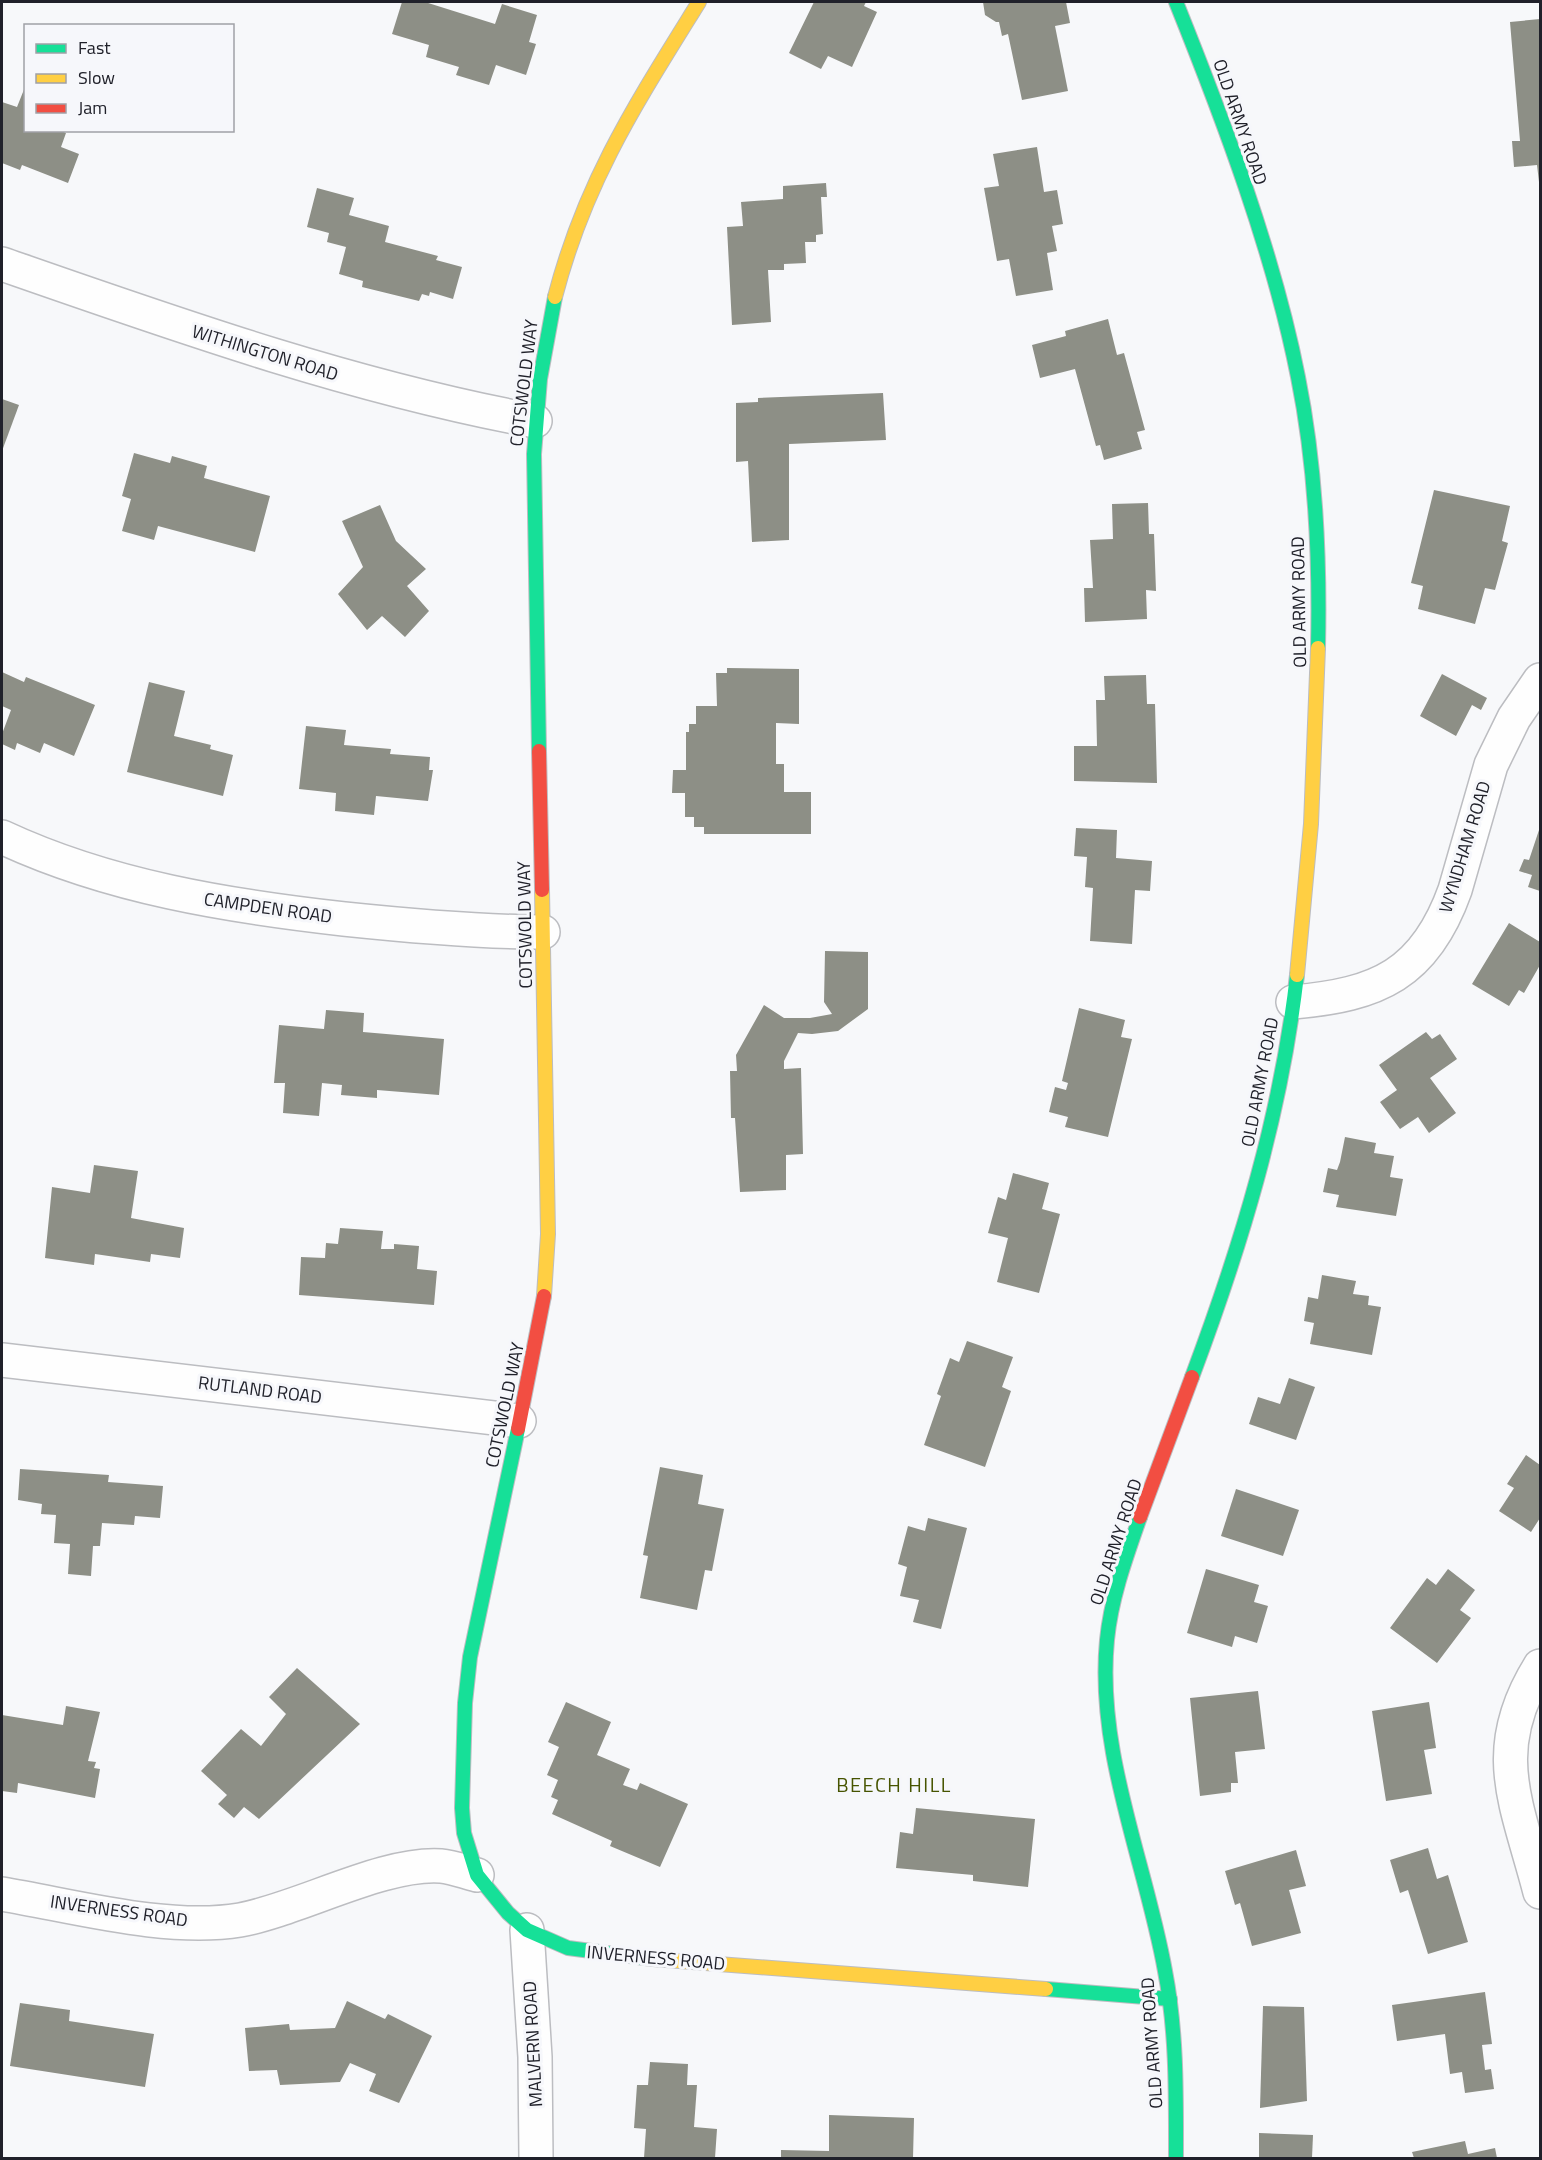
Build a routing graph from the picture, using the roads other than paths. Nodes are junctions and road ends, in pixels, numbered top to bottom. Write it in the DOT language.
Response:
graph roads {
  1 [pos="699,2"];
  2 [pos="1176,2"];
  3 [pos="2,264"];
  4 [pos="535,421"];
  5 [pos="1540,680"];
  6 [pos="2,837"];
  7 [pos="543,932"];
  8 [pos="1293,1002"];
  9 [pos="2,1360"];
  10 [pos="519,1421"];
  11 [pos="1540,1666"];
  12 [pos="477,1875"];
  13 [pos="1540,1892"];
  14 [pos="2,1894"];
  15 [pos="527,1930"];
  16 [pos="1170,1999"];
  17 [pos="536,2158"];
  18 [pos="1176,2158"];
  1 -- 4 [label="street, COTSWOLD WAY"];
  2 -- 8 [label="street, OLD ARMY ROAD"];
  3 -- 4 [label="street, WITHINGTON ROAD"];
  4 -- 7 [label="street, COTSWOLD WAY"];
  5 -- 8 [label="street, WYNDHAM ROAD"];
  6 -- 7 [label="street, CAMPDEN ROAD"];
  7 -- 10 [label="street, COTSWOLD WAY"];
  8 -- 16 [label="street, OLD ARMY ROAD"];
  9 -- 10 [label="street, RUTLAND ROAD"];
  10 -- 12 [label="street, COTSWOLD WAY"];
  11 -- 13 [label="street"];
  12 -- 14 [label="street, INVERNESS ROAD"];
  12 -- 15 [label="street, INVERNESS ROAD"];
  15 -- 16 [label="street, INVERNESS ROAD"];
  15 -- 17 [label="street, MALVERN ROAD"];
  16 -- 18 [label="street, OLD ARMY ROAD"];
}
